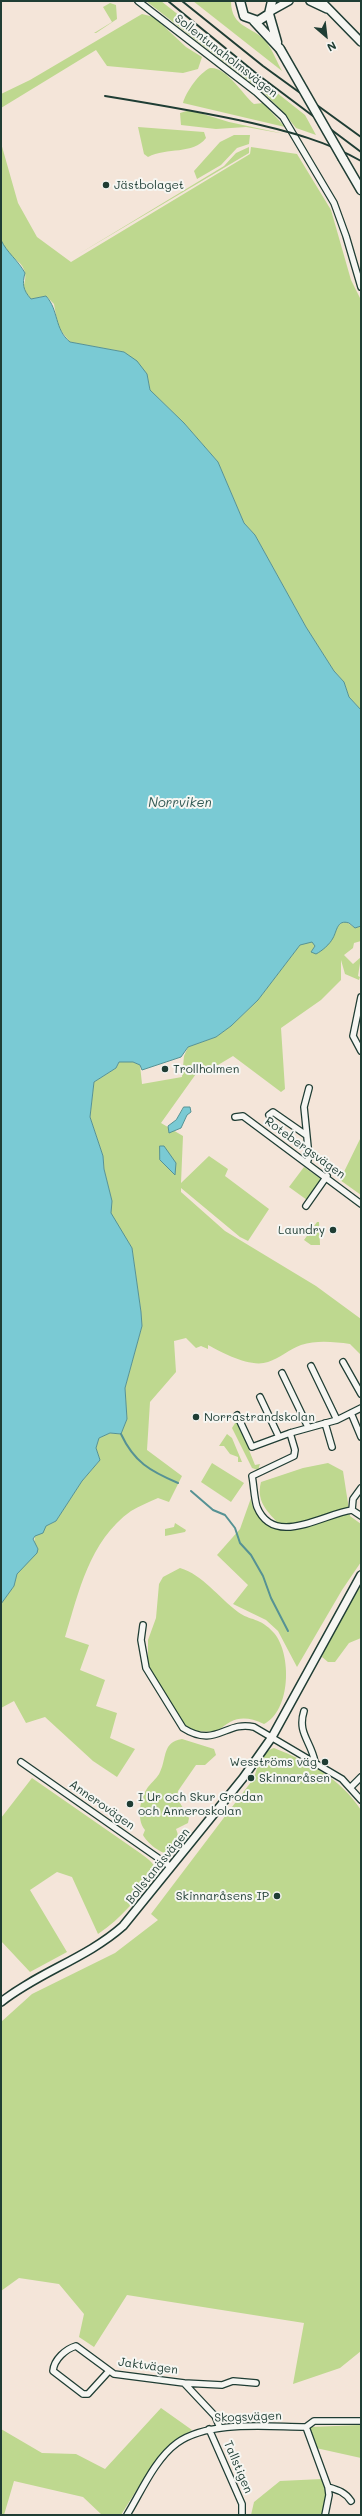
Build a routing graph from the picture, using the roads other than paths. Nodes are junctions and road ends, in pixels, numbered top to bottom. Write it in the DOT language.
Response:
graph roads {
  1 [pos="138,1"];
  2 [pos="240,1"];
  3 [pos="272,1"];
  4 [pos="289,1"];
  5 [pos="310,1"];
  6 [pos="321,1"];
  7 [pos="327,10"];
  8 [pos="270,12"];
  9 [pos="254,21"];
  10 [pos="361,42"];
  11 [pos="280,49"];
  12 [pos="361,190"];
  13 [pos="361,287"];
  14 [pos="361,997"];
  15 [pos="361,1051"];
  16 [pos="309,1088"];
  17 [pos="269,1115"];
  18 [pos="235,1117"];
  19 [pos="306,1135"];
  20 [pos="307,1163"];
  21 [pos="327,1176"];
  22 [pos="361,1204"];
  23 [pos="306,1206"];
  24 [pos="343,1362"];
  25 [pos="311,1366"];
  26 [pos="282,1373"];
  27 [pos="361,1394"];
  28 [pos="260,1397"];
  29 [pos="361,1408"];
  30 [pos="351,1413"];
  31 [pos="237,1415"];
  32 [pos="337,1420"];
  33 [pos="325,1423"];
  34 [pos="308,1427"];
  35 [pos="290,1434"];
  36 [pos="279,1437"];
  37 [pos="361,1437"];
  38 [pos="332,1447"];
  39 [pos="361,1488"];
  40 [pos="352,1510"];
  41 [pos="361,1516"];
  42 [pos="361,1575"];
  43 [pos="143,1625"];
  44 [pos="304,1711"];
  45 [pos="272,1737"];
  46 [pos="20,1762"];
  47 [pos="315,1762"];
  48 [pos="361,1777"];
  49 [pos="351,1787"];
  50 [pos="361,1800"];
  51 [pos="171,1867"];
  52 [pos="1,2002"];
  53 [pos="109,2371"];
  54 [pos="184,2383"];
  55 [pos="256,2383"];
  56 [pos="361,2421"];
  57 [pos="306,2427"];
  58 [pos="220,2428"];
  59 [pos="209,2429"];
  60 [pos="328,2487"];
  61 [pos="351,2501"];
  62 [pos="127,2515"];
  63 [pos="242,2515"];
  64 [pos="325,2515"];
  1 -- 13 [label="street, Sollentunaholmsvägen"];
  2 -- 9 [label="main road"];
  3 -- 8 [label="main road"];
  4 -- 8 [label="street"];
  5 -- 7 [label="street"];
  6 -- 7 [label="street"];
  7 -- 10 [label="street"];
  8 -- 9 [label="main road"];
  8 -- 11 [label="main road"];
  9 -- 11 [label="main road"];
  11 -- 12 [label="main road, bridge"];
  14 -- 15 [label="street"];
  16 -- 19 [label="street"];
  17 -- 19 [label="street"];
  18 -- 20 [label="street, Rotebergsvägen"];
  19 -- 20 [label="street"];
  20 -- 21 [label="street, Rotebergsvägen"];
  21 -- 22 [label="street, Rotebergsvägen"];
  21 -- 23 [label="street"];
  24 -- 27 [label="street"];
  25 -- 32 [label="street"];
  26 -- 34 [label="street"];
  28 -- 36 [label="street"];
  29 -- 30 [label="street"];
  30 -- 32 [label="street"];
  30 -- 37 [label="street"];
  31 -- 36 [label="street"];
  32 -- 33 [label="street"];
  33 -- 34 [label="street"];
  33 -- 38 [label="street"];
  34 -- 35 [label="street"];
  35 -- 36 [label="street"];
  35 -- 40 [label="street"];
  39 -- 40 [label="street"];
  40 -- 41 [label="street"];
  42 -- 45 [label="street, Bollstanäsvägen"];
  43 -- 45 [label="street"];
  44 -- 47 [label="street"];
  45 -- 47 [label="street"];
  45 -- 51 [label="street, Bollstanäsvägen"];
  46 -- 51 [label="street, Annerovägen"];
  47 -- 49 [label="street"];
  48 -- 49 [label="street"];
  49 -- 50 [label="street"];
  51 -- 52 [label="street, Bollstanäsvägen"];
  53 -- 53 [label="street, Jaktvägen"];
  53 -- 54 [label="street, Jaktvägen"];
  54 -- 55 [label="street, Jaktvägen"];
  54 -- 58 [label="street, Jaktvägen"];
  56 -- 57 [label="street, Skogsvägen"];
  57 -- 58 [label="street, Skogsvägen"];
  57 -- 60 [label="street"];
  58 -- 59 [label="street, Skogsvägen"];
  59 -- 62 [label="street, Skogsvägen"];
  59 -- 63 [label="street, Tallstigen"];
  60 -- 61 [label="street"];
  60 -- 64 [label="street"];
}
